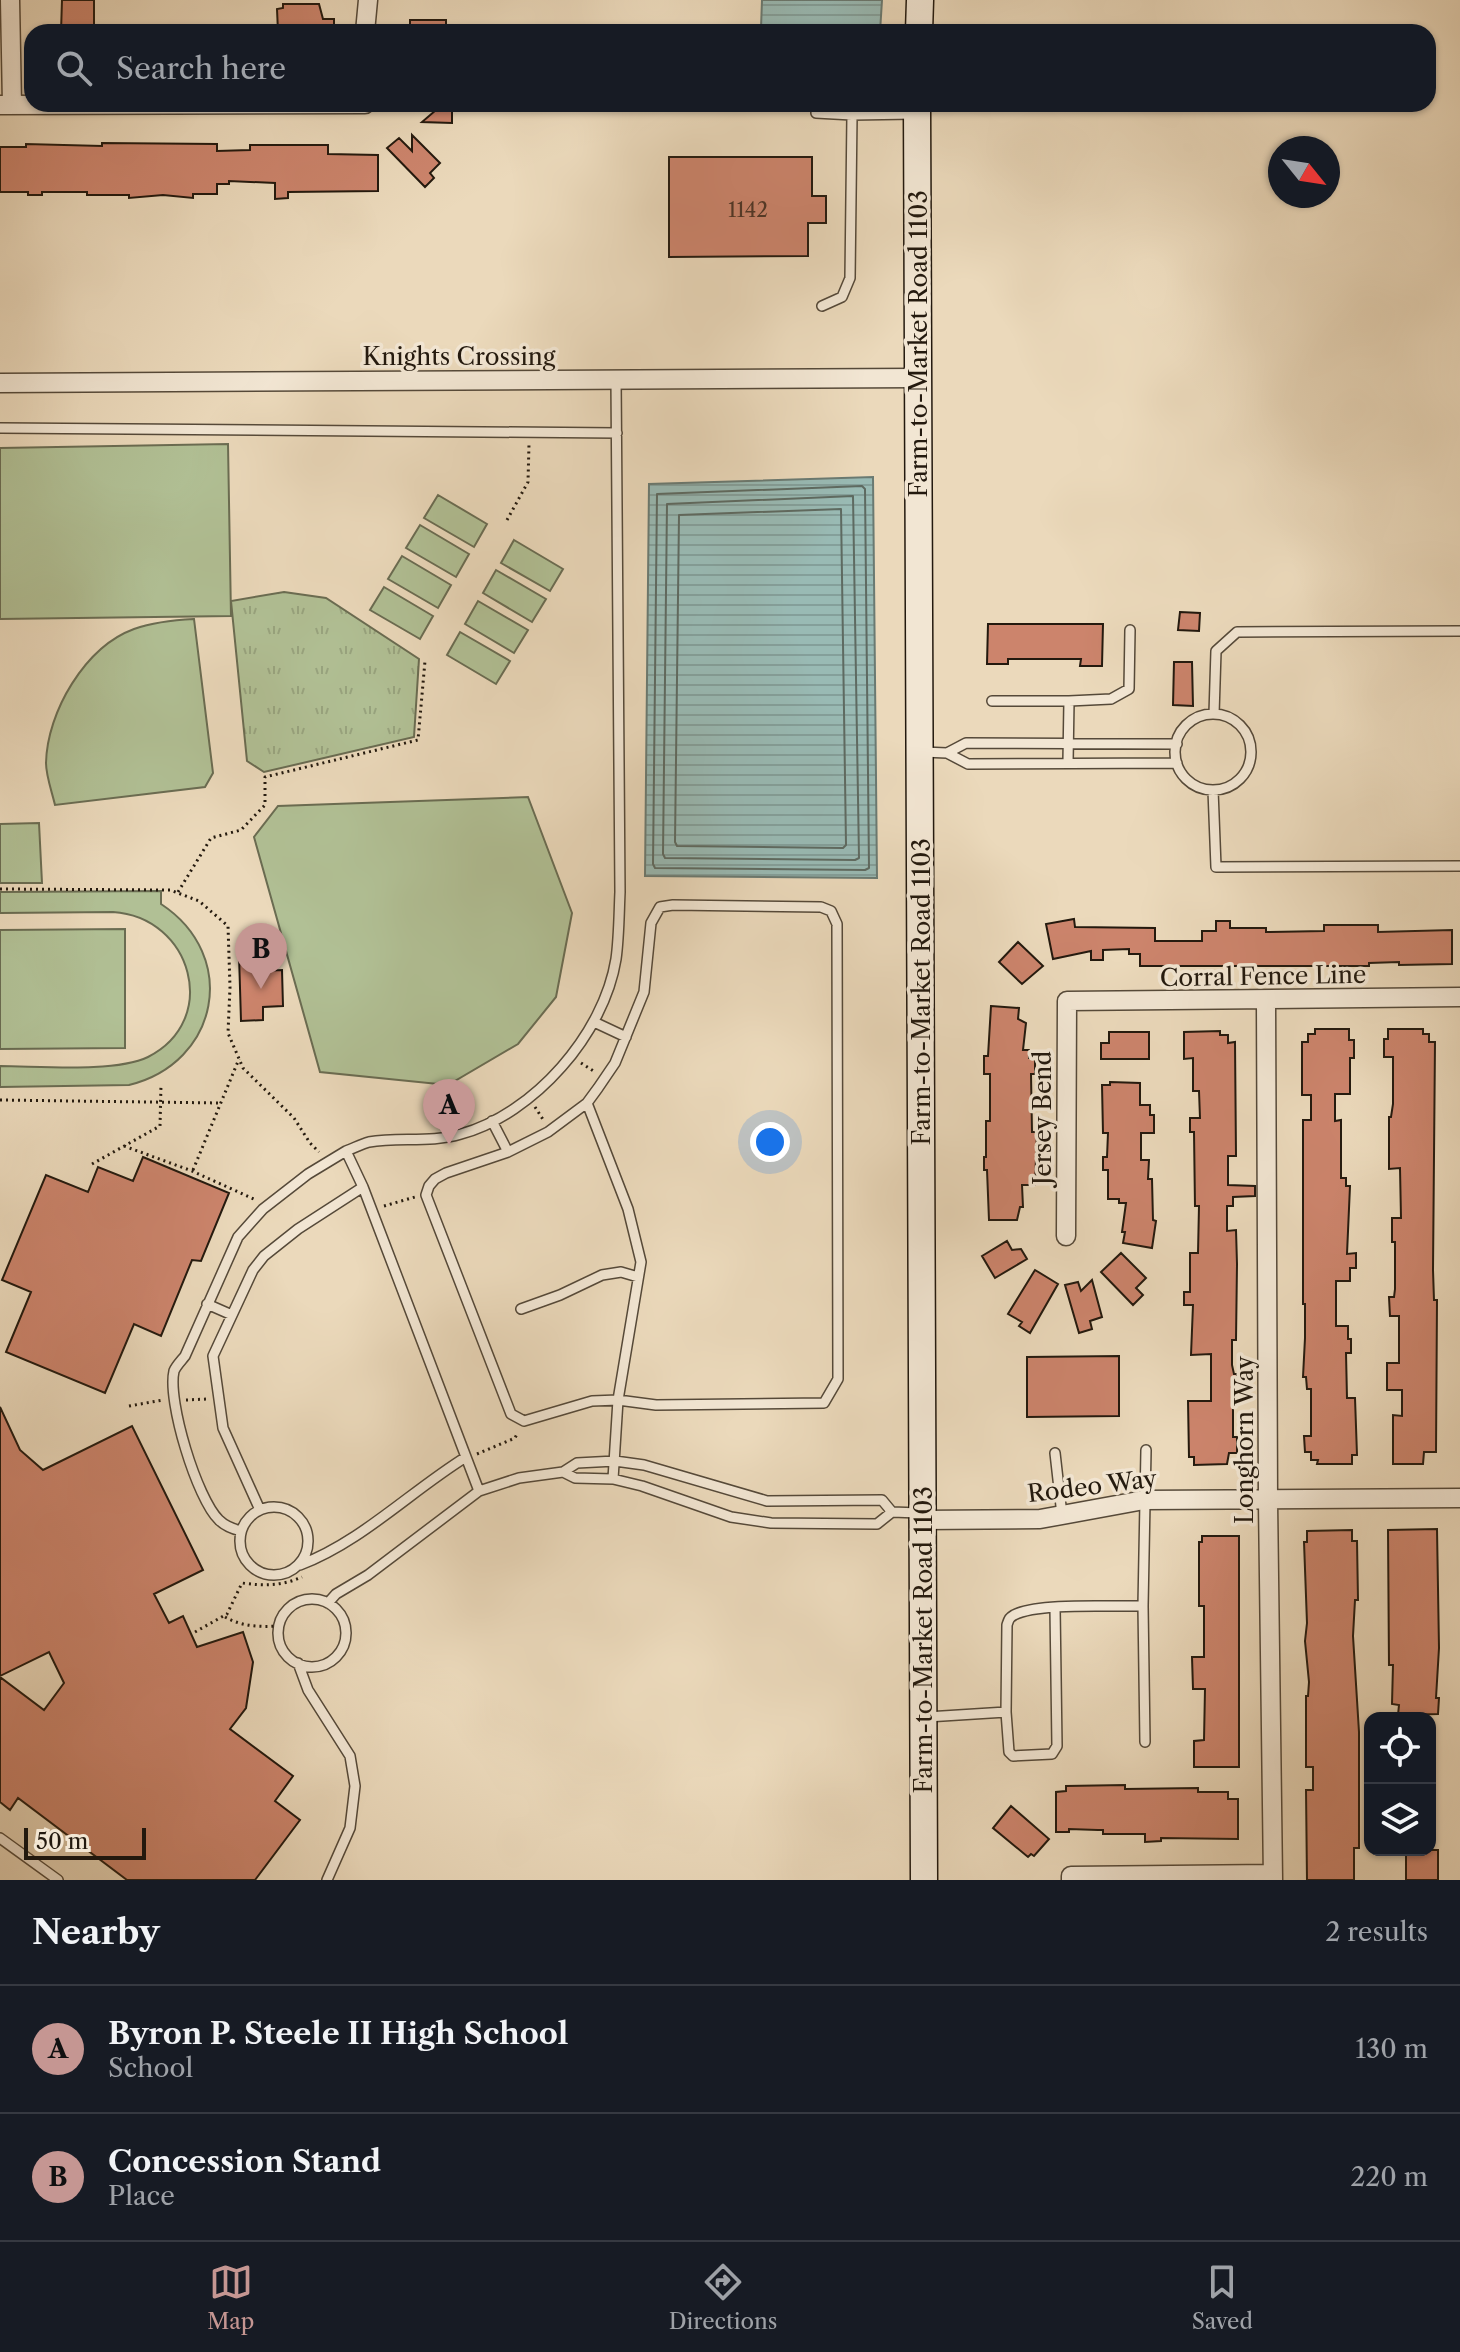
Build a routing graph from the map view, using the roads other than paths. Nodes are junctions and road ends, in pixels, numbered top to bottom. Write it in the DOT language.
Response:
graph roads {
  1 [pos="10,0"];
  2 [pos="368,0"];
  3 [pos="920,0"];
  4 [pos="366,24"];
  5 [pos="919,24"];
  6 [pos="6,105"];
  7 [pos="884,112"];
  8 [pos="917,112"];
  9 [pos="816,113"];
  10 [pos="852,115"];
  11 [pos="822,306"];
  12 [pos="918,378"];
  13 [pos="616,379"];
  14 [pos="0,383"];
  15 [pos="0,428"];
  16 [pos="617,433"];
  17 [pos="1130,630"];
  18 [pos="1460,631"];
  19 [pos="992,701"];
  20 [pos="1069,701"];
  21 [pos="1214,714"];
  22 [pos="1068,742"];
  23 [pos="1177,744"];
  24 [pos="919,752"];
  25 [pos="947,753"];
  26 [pos="1068,762"];
  27 [pos="1177,763"];
  28 [pos="1213,790"];
  29 [pos="1460,866"];
  30 [pos="1460,997"];
  31 [pos="1266,1000"];
  32 [pos="1067,1001"];
  33 [pos="594,1022"];
  34 [pos="626,1037"];
  35 [pos="587,1103"];
  36 [pos="492,1121"];
  37 [pos="346,1151"];
  38 [pos="508,1152"];
  39 [pos="363,1187"];
  40 [pos="1066,1236"];
  41 [pos="638,1277"];
  42 [pos="207,1304"];
  43 [pos="521,1309"];
  44 [pos="232,1315"];
  45 [pos="618,1400"];
  46 [pos="1146,1450"];
  47 [pos="1055,1453"];
  48 [pos="466,1457"];
  49 [pos="615,1461"];
  50 [pos="563,1472"];
  51 [pos="613,1479"];
  52 [pos="479,1491"];
  53 [pos="1460,1498"];
  54 [pos="1144,1500"];
  55 [pos="1268,1501"];
  56 [pos="260,1510"];
  57 [pos="892,1512"];
  58 [pos="1062,1515"];
  59 [pos="922,1517"];
  60 [pos="241,1531"];
  61 [pos="300,1565"];
  62 [pos="328,1603"];
  63 [pos="1143,1606"];
  64 [pos="1055,1608"];
  65 [pos="298,1663"];
  66 [pos="1006,1712"];
  67 [pos="923,1717"];
  68 [pos="1145,1742"];
  69 [pos="0,1838"];
  70 [pos="1273,1877"];
  71 [pos="1071,1878"];
  72 [pos="58,1880"];
  73 [pos="327,1880"];
  74 [pos="924,1880"];
  1 -- 6 [label="street"];
  2 -- 4 [label="street"];
  3 -- 5 [label="main road"];
  7 -- 10 [label="lane"];
  8 -- 12 [label="main road, Farm-to-Market Road 1103"];
  9 -- 10 [label="lane"];
  10 -- 11 [label="lane"];
  12 -- 13 [label="street, Knights Crossing"];
  12 -- 24 [label="main road, Farm-to-Market Road 1103"];
  13 -- 14 [label="street, Knights Crossing"];
  13 -- 16 [label="lane"];
  15 -- 16 [label="lane"];
  16 -- 33 [label="lane"];
  17 -- 20 [label="lane"];
  18 -- 21 [label="lane"];
  19 -- 20 [label="lane"];
  20 -- 22 [label="lane"];
  21 -- 23 [label="lane"];
  21 -- 28 [label="lane"];
  22 -- 23 [label="lane"];
  22 -- 25 [label="lane"];
  22 -- 26 [label="lane"];
  23 -- 27 [label="lane"];
  24 -- 25 [label="lane"];
  24 -- 59 [label="main road, Farm-to-Market Road 1103"];
  25 -- 26 [label="lane"];
  26 -- 27 [label="lane"];
  27 -- 28 [label="lane"];
  28 -- 29 [label="lane"];
  30 -- 31 [label="street, Corral Fence Line"];
  31 -- 32 [label="street, Corral Fence Line"];
  31 -- 55 [label="street, Longhorn Way"];
  32 -- 40 [label="street, Jersey Bend"];
  33 -- 34 [label="lane"];
  33 -- 36 [label="lane"];
  34 -- 35 [label="lane"];
  34 -- 45 [label="lane"];
  35 -- 38 [label="lane"];
  35 -- 41 [label="lane"];
  36 -- 37 [label="lane"];
  36 -- 38 [label="lane"];
  37 -- 39 [label="lane"];
  37 -- 42 [label="lane"];
  38 -- 45 [label="lane"];
  39 -- 44 [label="lane"];
  39 -- 48 [label="lane"];
  41 -- 43 [label="lane"];
  41 -- 45 [label="lane"];
  42 -- 44 [label="lane"];
  42 -- 60 [label="lane"];
  44 -- 56 [label="lane"];
  45 -- 49 [label="lane"];
  46 -- 54 [label="lane"];
  47 -- 58 [label="lane"];
  48 -- 52 [label="lane"];
  48 -- 61 [label="lane"];
  49 -- 50 [label="lane"];
  49 -- 51 [label="lane"];
  49 -- 57 [label="lane"];
  50 -- 51 [label="lane"];
  50 -- 52 [label="lane"];
  51 -- 57 [label="lane"];
  52 -- 62 [label="lane"];
  53 -- 55 [label="street, Rodeo Way"];
  54 -- 55 [label="street, Rodeo Way"];
  54 -- 58 [label="street, Rodeo Way"];
  54 -- 63 [label="lane"];
  55 -- 70 [label="street, Longhorn Way"];
  56 -- 60 [label="lane"];
  56 -- 61 [label="lane"];
  57 -- 59 [label="lane"];
  58 -- 59 [label="street, Rodeo Way"];
  59 -- 67 [label="main road, Farm-to-Market Road 1103"];
  60 -- 61 [label="lane"];
  62 -- 65 [label="lane"];
  62 -- 65 [label="lane"];
  63 -- 64 [label="lane"];
  63 -- 68 [label="lane"];
  64 -- 66 [label="lane"];
  64 -- 66 [label="lane"];
  65 -- 73 [label="lane"];
  66 -- 67 [label="lane"];
  67 -- 74 [label="main road, Farm-to-Market Road 1103"];
  69 -- 72 [label="lane"];
  70 -- 71 [label="street"];
}
